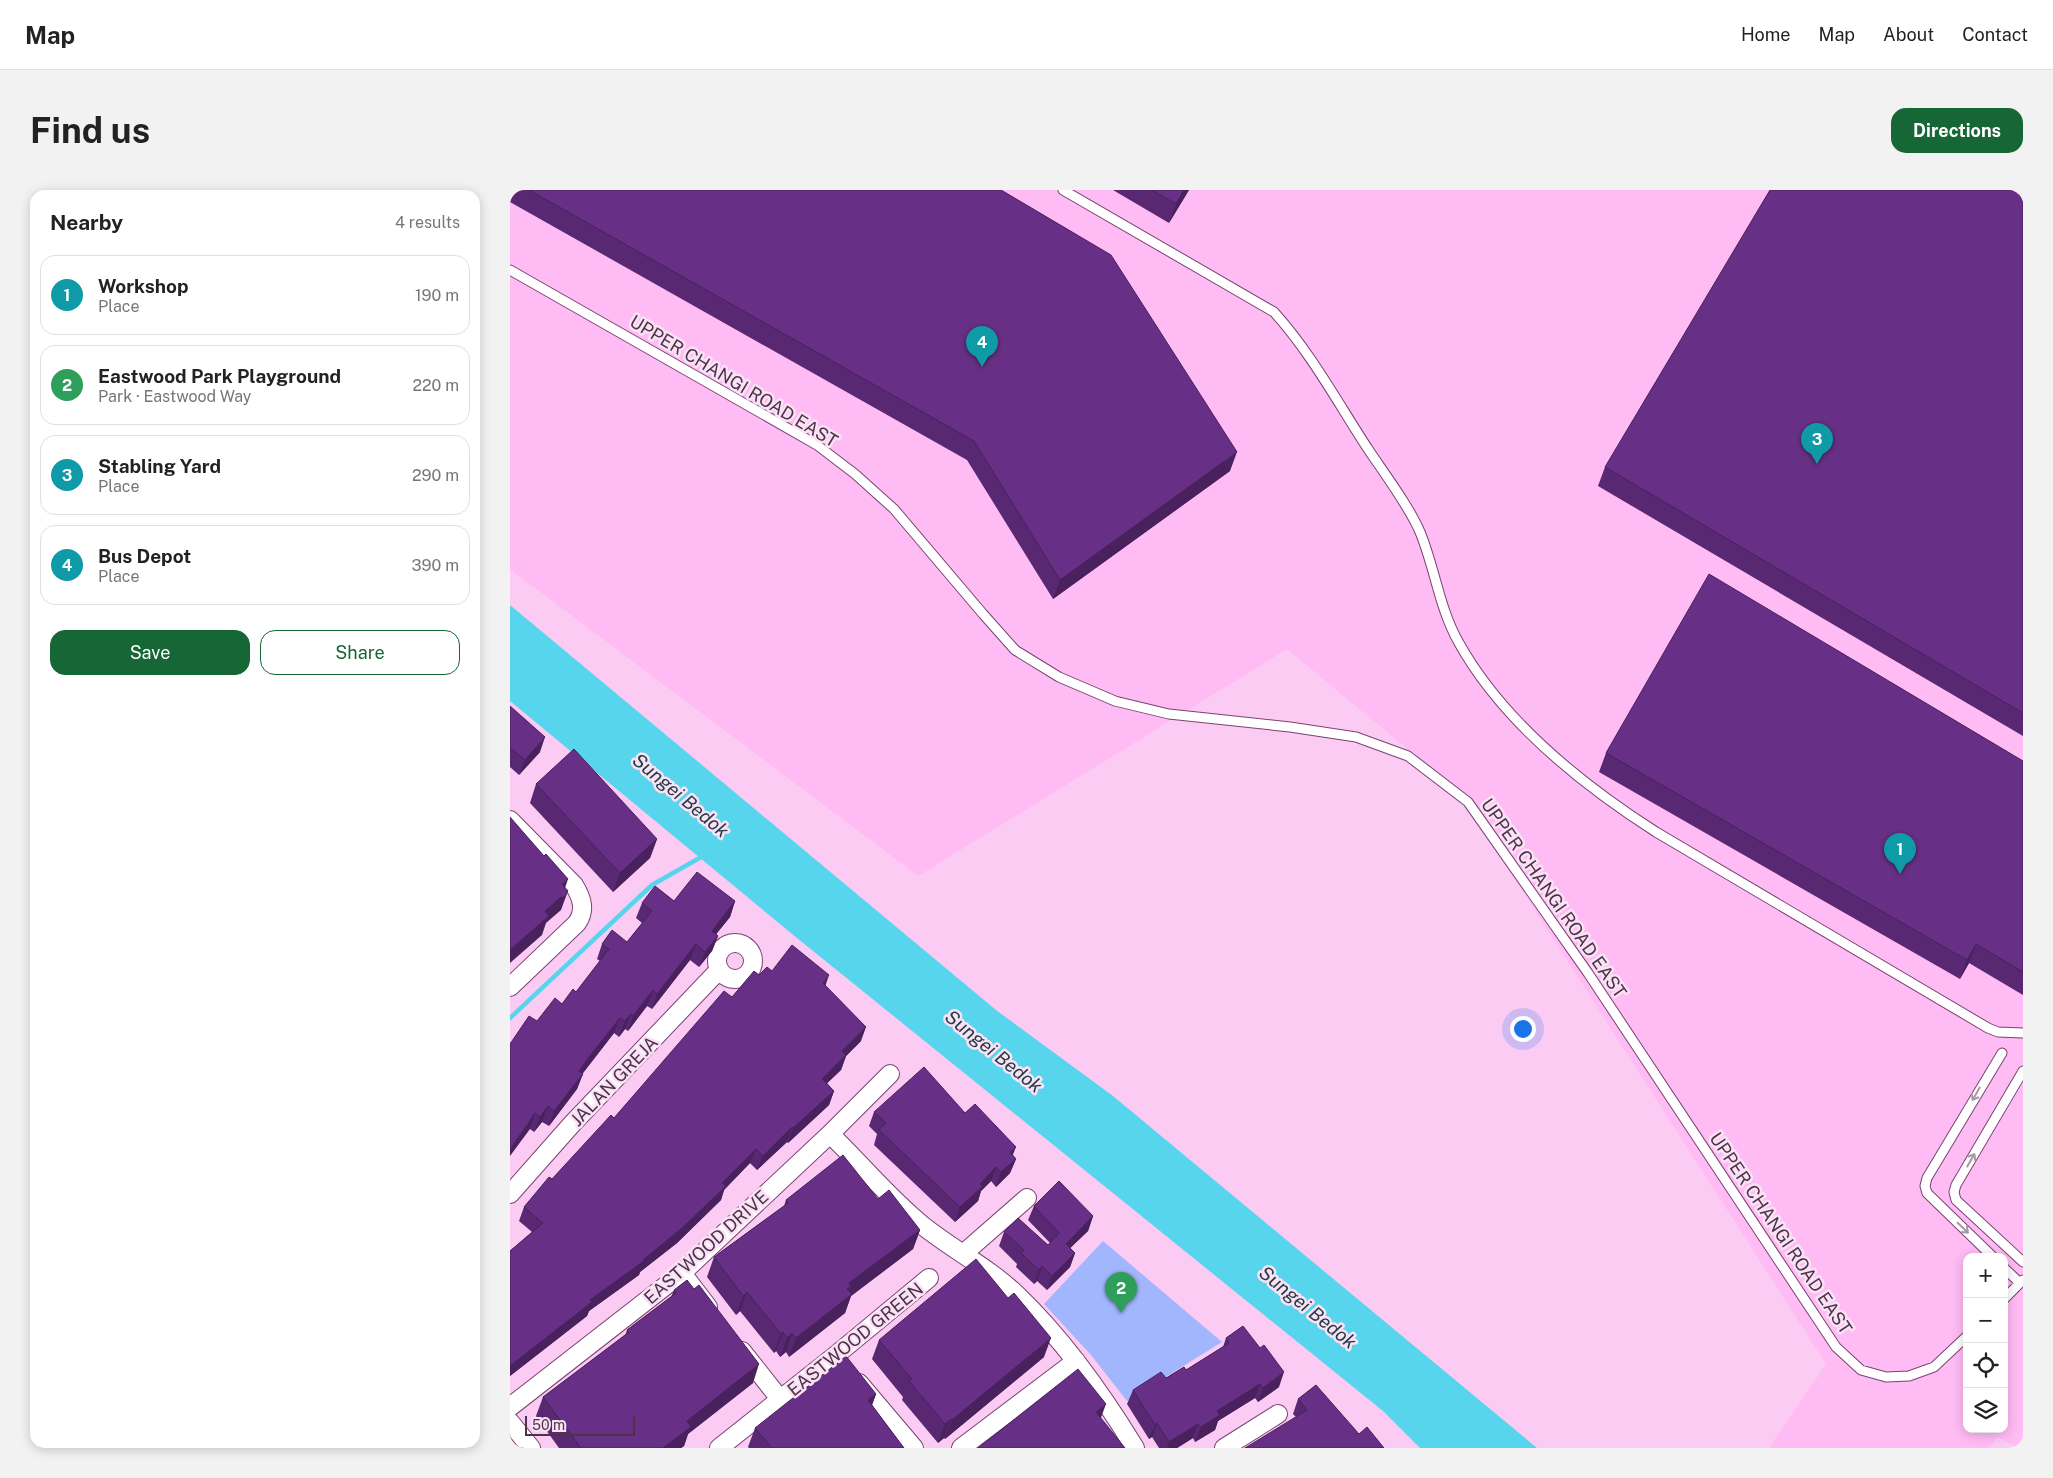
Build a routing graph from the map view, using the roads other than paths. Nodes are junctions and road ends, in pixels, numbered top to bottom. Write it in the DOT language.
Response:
graph roads {
  1 [pos="1064,190"];
  2 [pos="510,270"];
  3 [pos="510,820"];
  4 [pos="719,970"];
  5 [pos="510,987"];
  6 [pos="2023,1033"];
  7 [pos="2002,1053"];
  8 [pos="2023,1072"];
  9 [pos="890,1074"];
  10 [pos="830,1134"];
  11 [pos="510,1194"];
  12 [pos="1027,1198"];
  13 [pos="1989,1253"];
  14 [pos="963,1254"];
  15 [pos="2023,1262"];
  16 [pos="2008,1271"];
  17 [pos="682,1273"];
  18 [pos="929,1278"];
  19 [pos="2022,1282"];
  20 [pos="2005,1298"];
  21 [pos="719,1321"];
  22 [pos="731,1337"];
  23 [pos="1963,1340"];
  24 [pos="836,1356"];
  25 [pos="1076,1361"];
  26 [pos="780,1400"];
  27 [pos="510,1407"];
  28 [pos="1278,1414"];
  29 [pos="510,1422"];
  30 [pos="531,1448"];
  31 [pos="720,1448"];
  32 [pos="914,1448"];
  33 [pos="961,1448"];
  34 [pos="1135,1448"];
  35 [pos="1224,1448"];
  1 -- 6 [label="lane"];
  2 -- 23 [label="lane, UPPER CHANGI ROAD EAST"];
  3 -- 5 [label="street"];
  4 -- 11 [label="street, JALAN GREJA"];
  7 -- 13 [label="lane, one-way"];
  15 -- 8 [label="lane, one-way"];
  9 -- 10 [label="street, EASTWOOD DRIVE"];
  10 -- 14 [label="street"];
  10 -- 17 [label="street, EASTWOOD DRIVE"];
  12 -- 14 [label="street"];
  14 -- 25 [label="street"];
  16 -- 19 [label="lane"];
  17 -- 21 [label="street"];
  17 -- 27 [label="street, EASTWOOD DRIVE"];
  18 -- 24 [label="street, EASTWOOD GREEN"];
  19 -- 20 [label="lane"];
  22 -- 26 [label="street, EASTWOOD GREEN"];
  24 -- 26 [label="street, EASTWOOD GREEN"];
  24 -- 32 [label="street"];
  25 -- 33 [label="street"];
  25 -- 34 [label="street"];
  26 -- 31 [label="street, EASTWOOD GREEN"];
  28 -- 35 [label="street"];
  29 -- 30 [label="street"];
}
